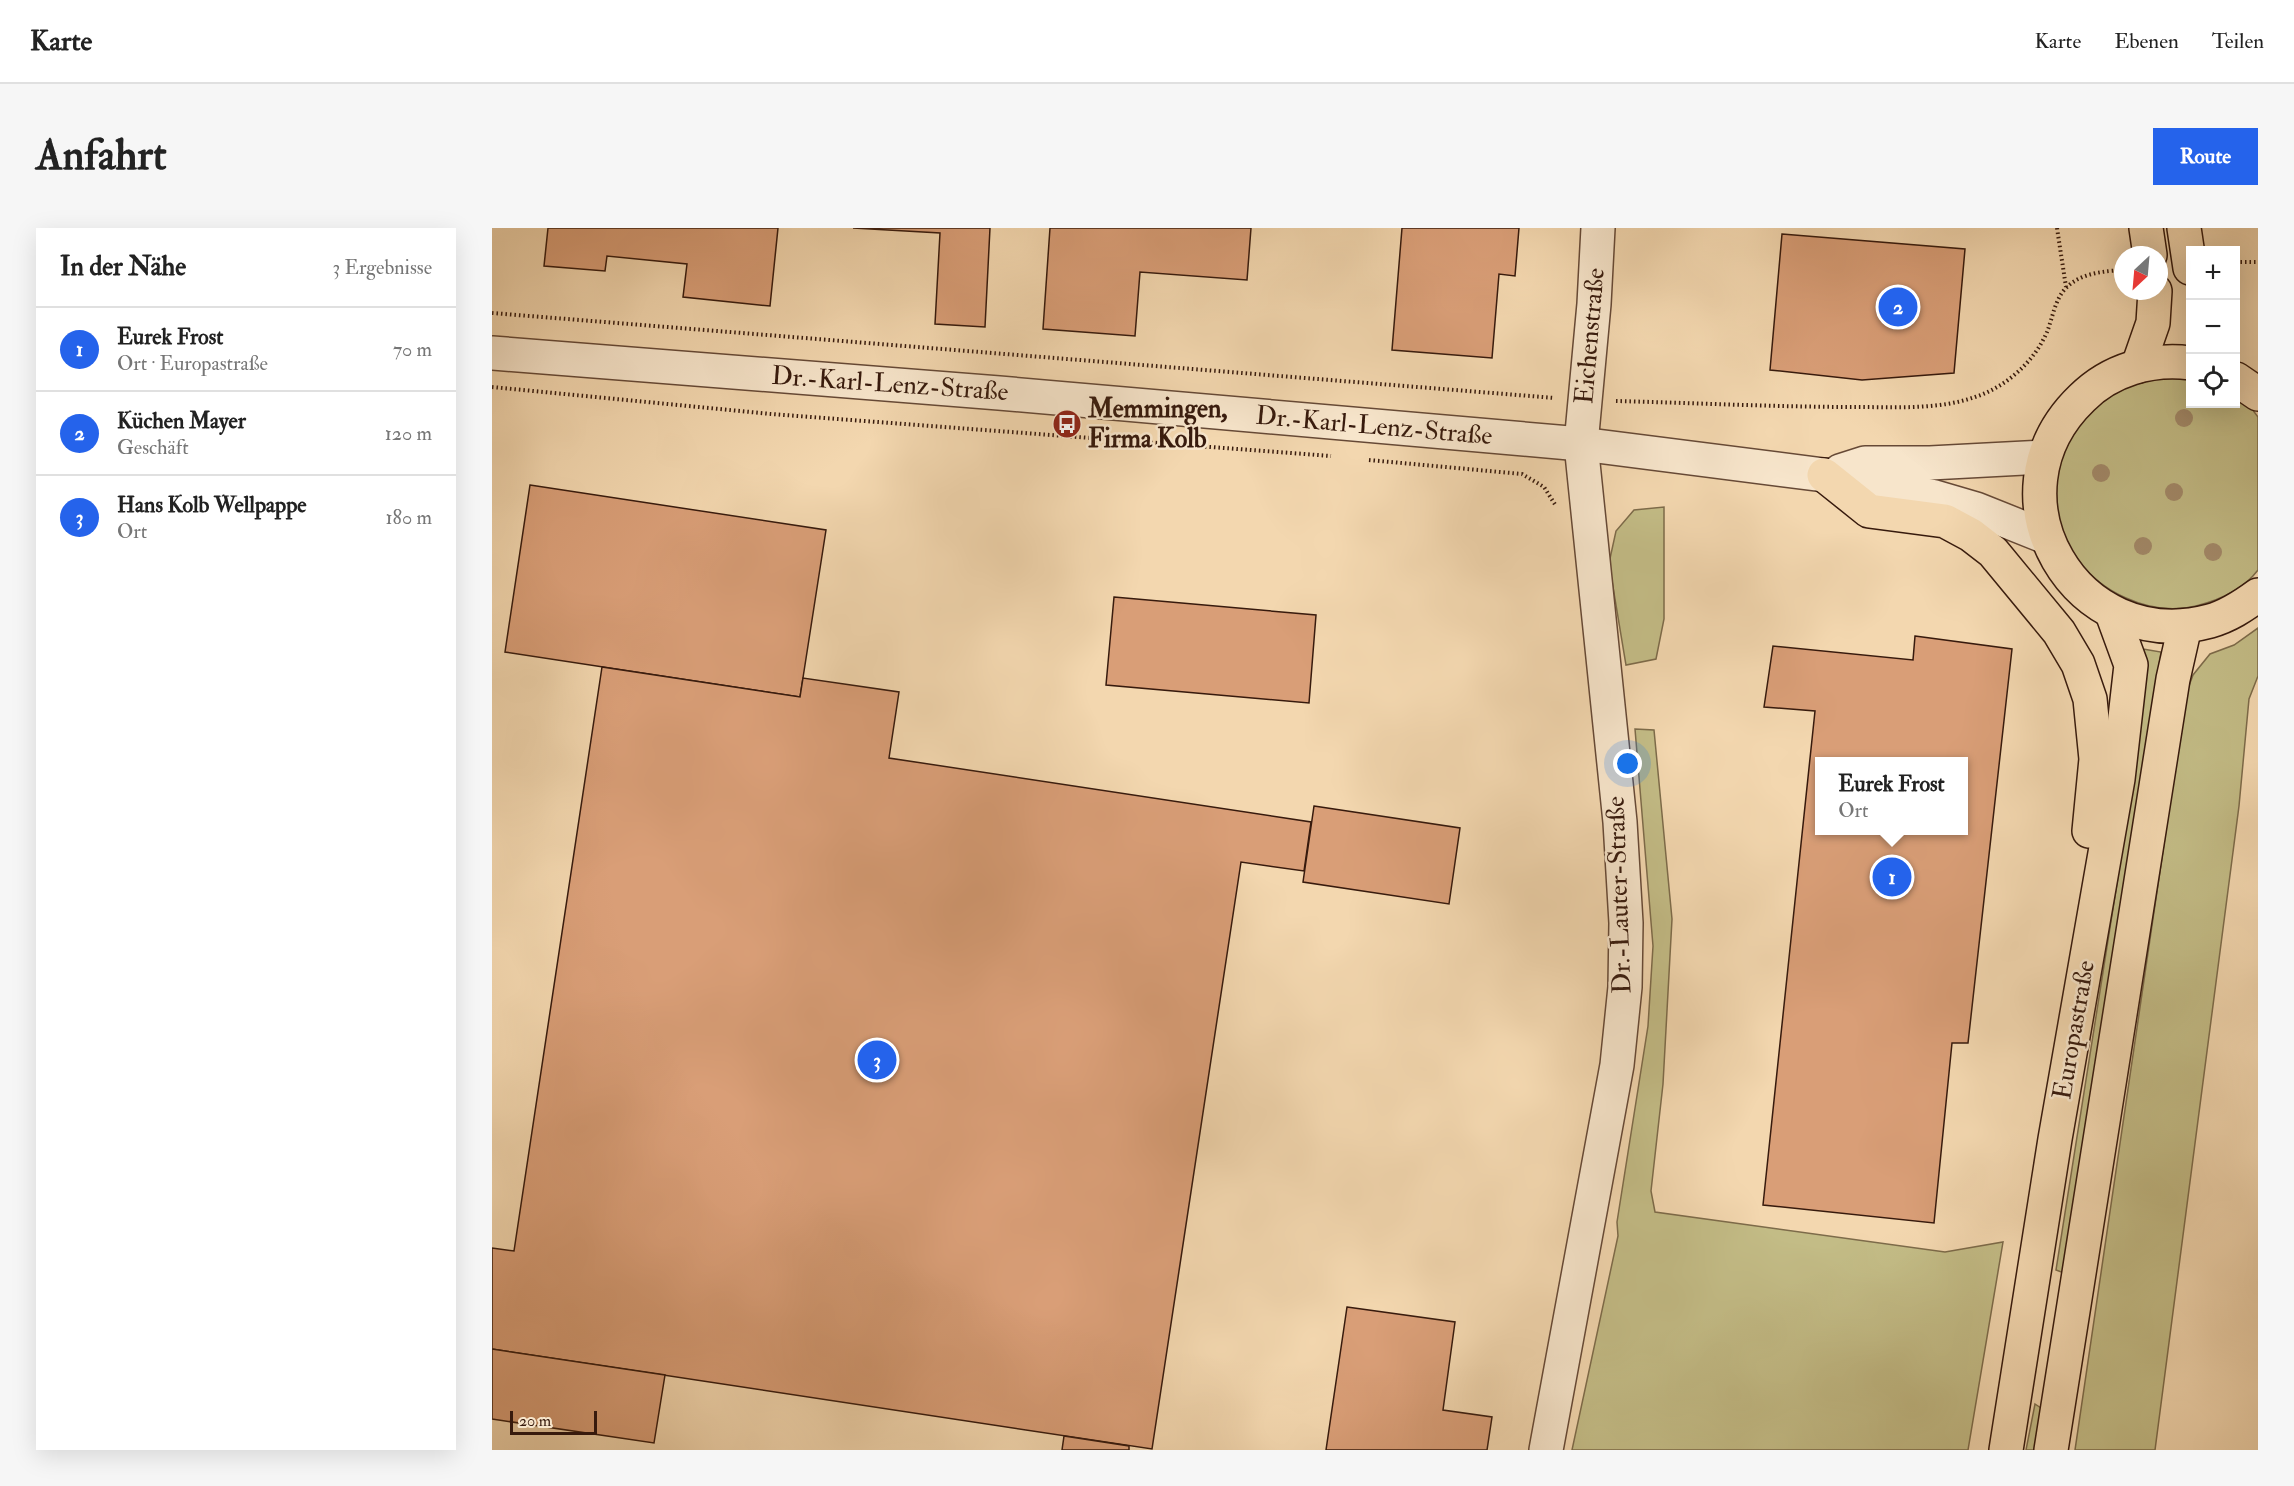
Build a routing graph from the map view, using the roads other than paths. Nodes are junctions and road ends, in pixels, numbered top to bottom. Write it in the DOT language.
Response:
graph roads {
  1 [pos="1598,228"];
  2 [pos="2146,228"];
  3 [pos="2184,228"];
  4 [pos="2149,246"];
  5 [pos="2187,246"];
  6 [pos="2155,300"];
  7 [pos="492,353"];
  8 [pos="2186,363"];
  9 [pos="2138,366"];
  10 [pos="2240,382"];
  11 [pos="2258,394"];
  12 [pos="1581,444"];
  13 [pos="2044,457"];
  14 [pos="1824,476"];
  15 [pos="2046,537"];
  16 [pos="2258,595"];
  17 [pos="2112,613"];
  18 [pos="2185,626"];
  19 [pos="2098,889"];
  20 [pos="1546,1450"];
  21 [pos="2006,1450"];
  22 [pos="2051,1450"];
  1 -- 12 [label="street, Eichenstraße"];
  2 -- 4 [label="main road"];
  3 -- 5 [label="main road"];
  6 -- 9 [label="main road"];
  7 -- 12 [label="street, Dr.-Karl-Lenz-Straße"];
  8 -- 9 [label="main road"];
  9 -- 13 [label="main road"];
  10 -- 11 [label="main road"];
  12 -- 14 [label="street, Dr.-Karl-Lenz-Straße"];
  12 -- 20 [label="street, Dr.-Lauter-Straße"];
  13 -- 14 [label="street, Dr.-Karl-Lenz-Straße"];
  13 -- 15 [label="main road"];
  14 -- 15 [label="street, Dr.-Karl-Lenz-Straße"];
  14 -- 19 [label="main road"];
  15 -- 17 [label="main road"];
  16 -- 18 [label="main road"];
  17 -- 18 [label="main road"];
  17 -- 19 [label="main road, Europastraße"];
  18 -- 22 [label="main road, Europastraße"];
  19 -- 21 [label="main road, Europastraße"];
}
